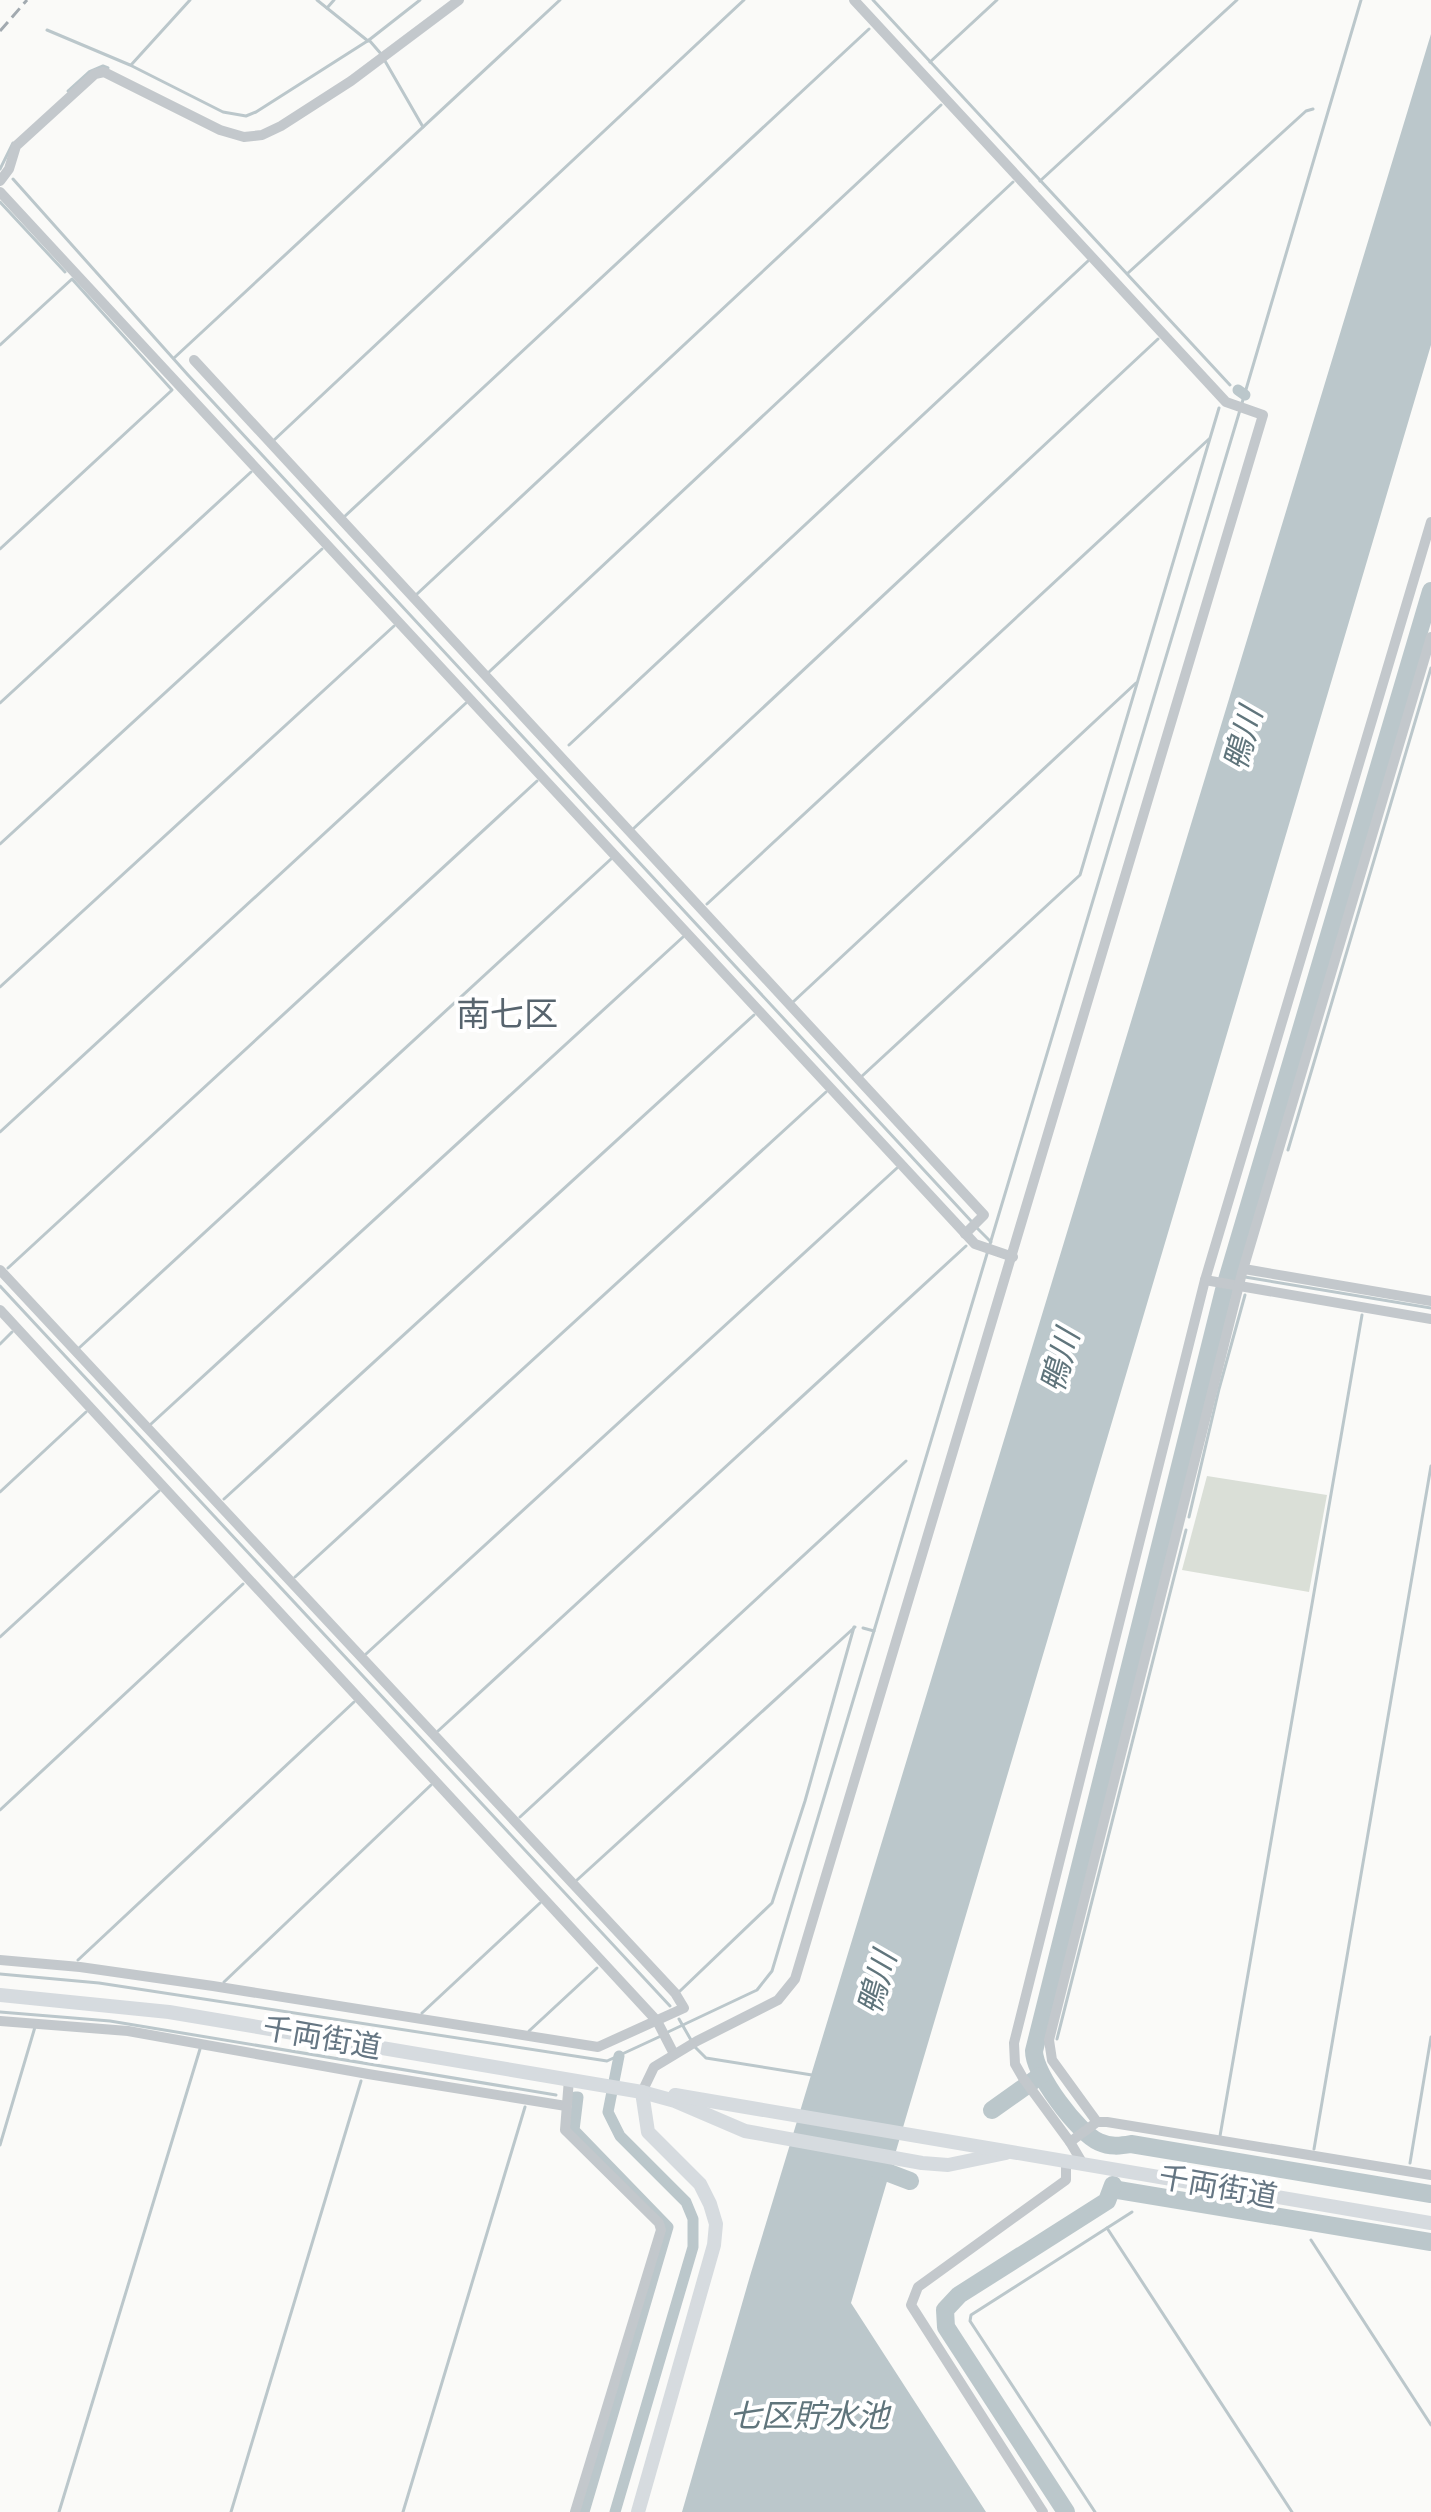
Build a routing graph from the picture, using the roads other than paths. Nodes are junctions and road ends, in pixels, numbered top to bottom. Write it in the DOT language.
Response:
graph roads {
  1 [pos="459,0"];
  2 [pos="854,0"];
  3 [pos="0,181"];
  4 [pos="0,192"];
  5 [pos="194,360"];
  6 [pos="1431,522"];
  7 [pos="1431,637"];
  8 [pos="972,1228"];
  9 [pos="1010,1256"];
  10 [pos="0,1270"];
  11 [pos="1236,1279"];
  12 [pos="1205,1280"];
  13 [pos="1431,1301"];
  14 [pos="0,1310"];
  15 [pos="1431,1319"];
  16 [pos="0,1960"];
  17 [pos="0,1995"];
  18 [pos="0,2021"];
  19 [pos="658,2023"];
  20 [pos="672,2050"];
  21 [pos="569,2079"];
  22 [pos="642,2092"];
  23 [pos="566,2106"];
  24 [pos="1094,2124"];
  25 [pos="1074,2139"];
  26 [pos="1006,2153"];
  27 [pos="1066,2162"];
  28 [pos="1083,2164"];
  29 [pos="1431,2175"];
  30 [pos="1431,2223"];
  31 [pos="575,2512"];
  32 [pos="638,2512"];
  33 [pos="1043,2512"];
  1 -- 3 [label="street"];
  2 -- 9 [label="street"];
  4 -- 8 [label="street"];
  5 -- 8 [label="street"];
  6 -- 12 [label="street"];
  7 -- 11 [label="street"];
  8 -- 9 [label="street"];
  9 -- 20 [label="street"];
  10 -- 19 [label="street"];
  11 -- 12 [label="street"];
  11 -- 13 [label="street"];
  11 -- 15 [label="street"];
  11 -- 24 [label="street"];
  12 -- 25 [label="street"];
  14 -- 19 [label="street"];
  16 -- 19 [label="street"];
  17 -- 21 [label="street, 千両街道"];
  18 -- 23 [label="street"];
  19 -- 20 [label="street"];
  20 -- 22 [label="street"];
  21 -- 22 [label="street, 千両街道"];
  21 -- 23 [label="street"];
  22 -- 26 [label="street, 千両街道"];
  22 -- 26 [label="street, 千両街道"];
  22 -- 32 [label="street"];
  23 -- 31 [label="street"];
  24 -- 25 [label="street"];
  24 -- 29 [label="street"];
  25 -- 28 [label="street"];
  26 -- 27 [label="street, 千両街道"];
  27 -- 28 [label="street, 千両街道"];
  27 -- 33 [label="street"];
  28 -- 30 [label="street, 千両街道"];
}
